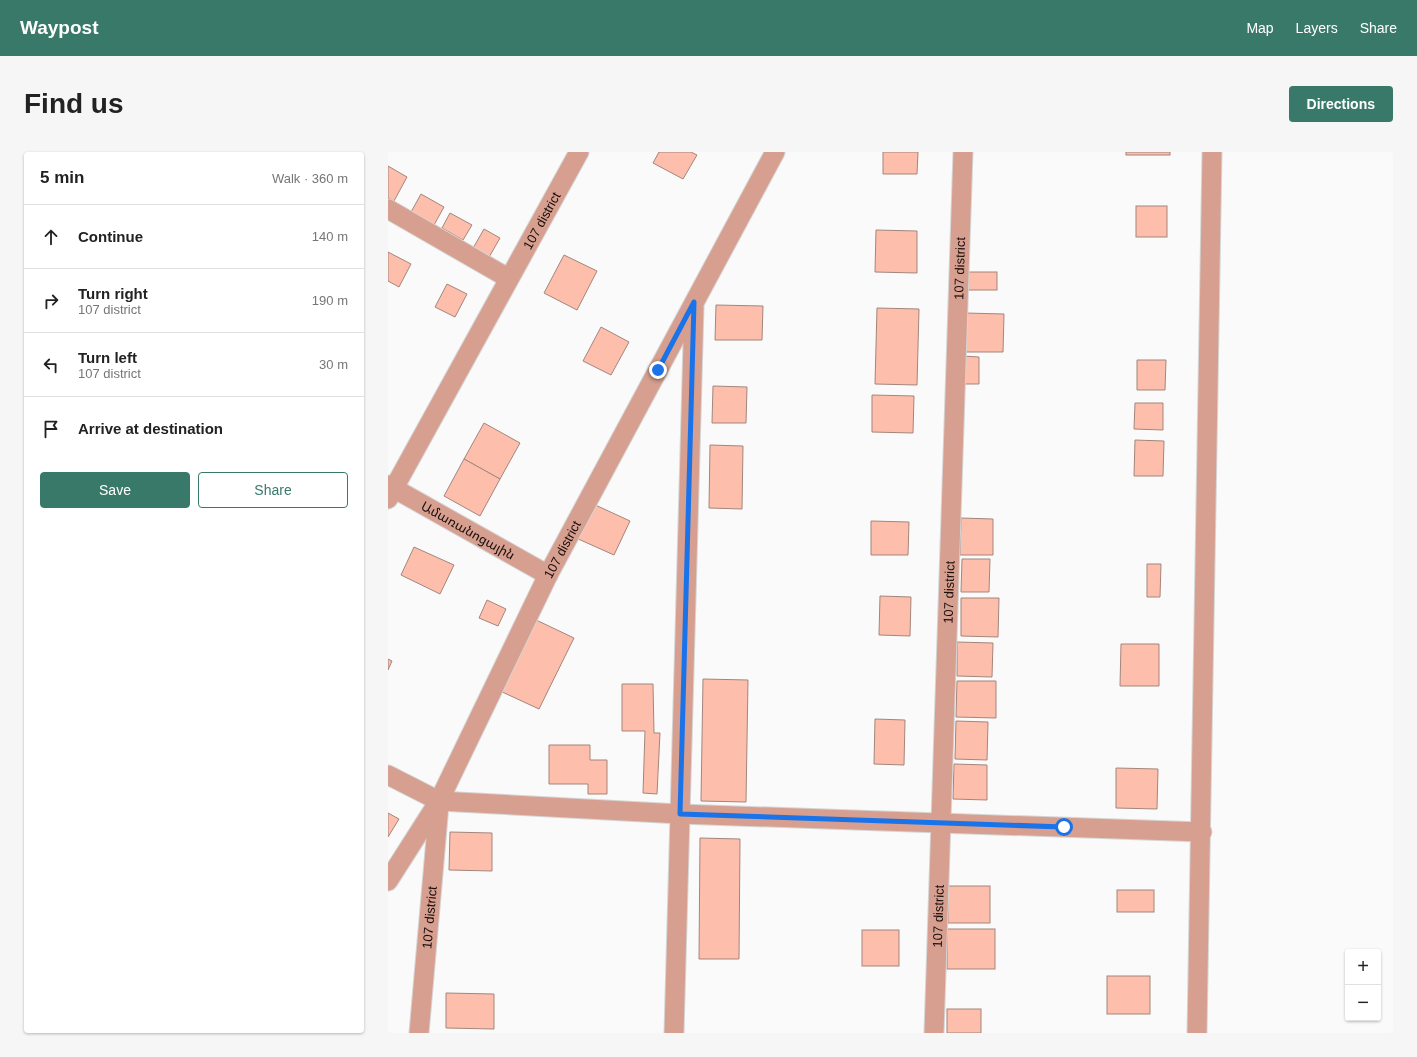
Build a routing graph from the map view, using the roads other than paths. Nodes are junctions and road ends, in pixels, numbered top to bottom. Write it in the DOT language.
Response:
graph roads {
  1 [pos="579,152"];
  2 [pos="963,152"];
  3 [pos="1212,152"];
  4 [pos="770,154"];
  5 [pos="388,209"];
  6 [pos="508,278"];
  7 [pos="694,302"];
  8 [pos="390,491"];
  9 [pos="548,575"];
  10 [pos="388,775"];
  11 [pos="439,801"];
  12 [pos="680,814"];
  13 [pos="941,823"];
  14 [pos="1202,832"];
  15 [pos="388,880"];
  16 [pos="419,1033"];
  17 [pos="674,1033"];
  18 [pos="934,1033"];
  19 [pos="1197,1033"];
  1 -- 6 [label="street, 107 district"];
  2 -- 13 [label="street, 107 district"];
  3 -- 14 [label="street"];
  4 -- 7 [label="street, 107 district"];
  5 -- 6 [label="street"];
  6 -- 8 [label="street, 107 district"];
  7 -- 9 [label="street, 107 district"];
  7 -- 12 [label="street, 107 district"];
  8 -- 9 [label="street, Ամառանոցային"];
  9 -- 11 [label="street, 107 district"];
  10 -- 11 [label="street"];
  11 -- 12 [label="street"];
  11 -- 15 [label="street, 107 district"];
  11 -- 16 [label="street, 107 district"];
  12 -- 13 [label="street"];
  12 -- 17 [label="street, 107 district"];
  13 -- 14 [label="street"];
  13 -- 18 [label="street, 107 district"];
  14 -- 19 [label="street"];
}
